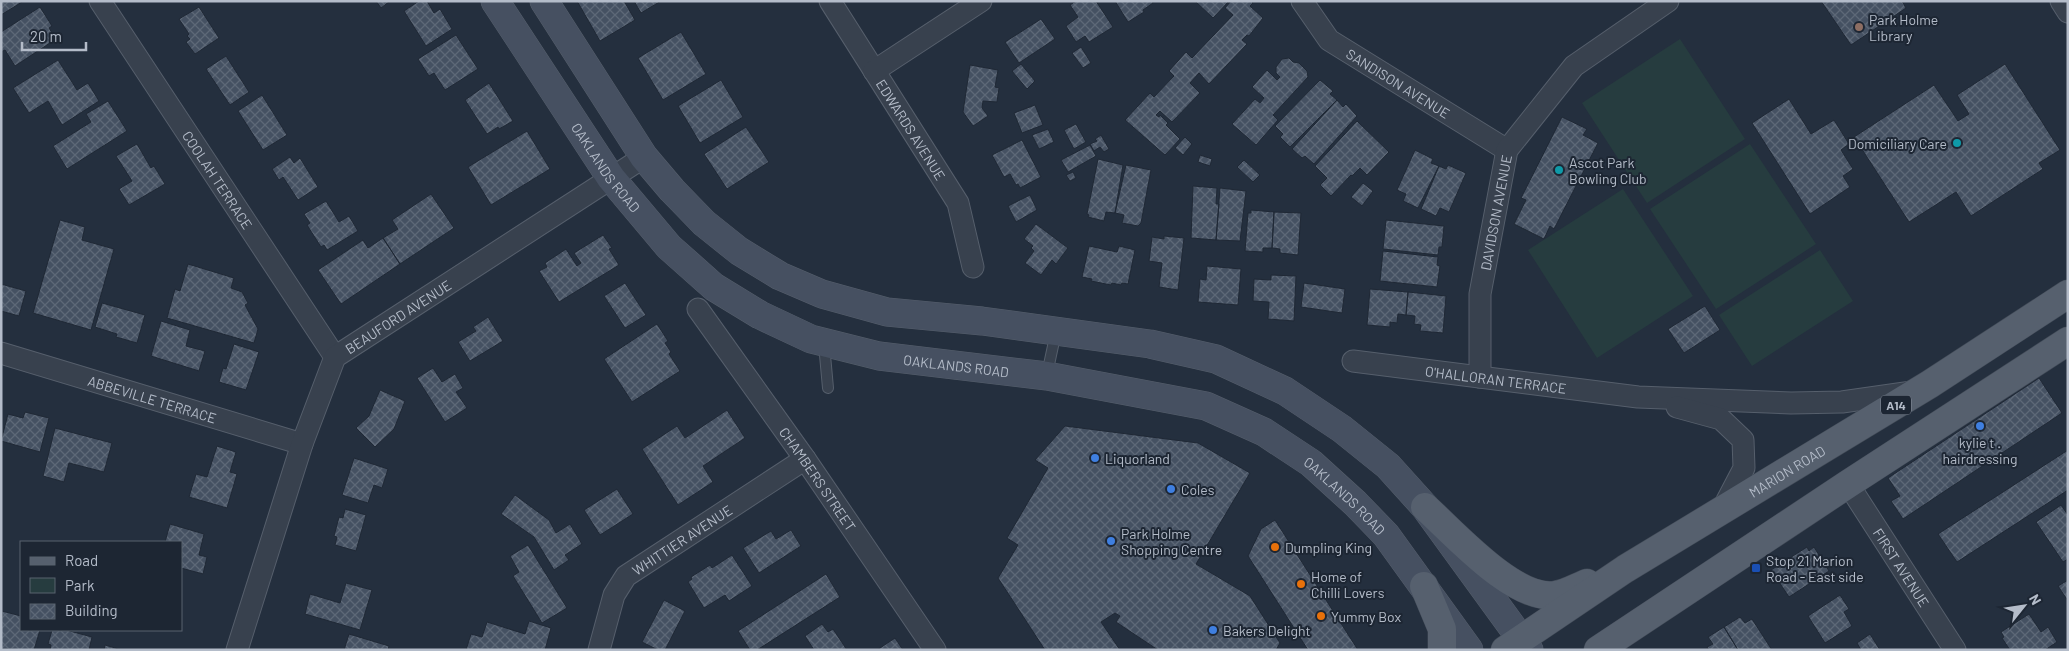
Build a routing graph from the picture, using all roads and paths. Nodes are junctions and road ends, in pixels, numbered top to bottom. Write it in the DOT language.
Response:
graph roads {
  1 [pos="100,1"];
  2 [pos="495,1"];
  3 [pos="544,1"];
  4 [pos="830,1"];
  5 [pos="981,1"];
  6 [pos="1302,1"];
  7 [pos="1668,1"];
  8 [pos="2061,1"];
  9 [pos="2068,12"];
  10 [pos="874,71"];
  11 [pos="1507,150"];
  12 [pos="644,157"];
  13 [pos="612,178"];
  14 [pos="973,267"];
  15 [pos="2068,294"];
  16 [pos="698,309"];
  17 [pos="1056,331"];
  18 [pos="2068,341"];
  19 [pos="824,342"];
  20 [pos="1,353"];
  21 [pos="335,357"];
  22 [pos="1353,361"];
  23 [pos="1047,376"];
  24 [pos="1480,377"];
  25 [pos="828,388"];
  26 [pos="1921,390"];
  27 [pos="1638,396"];
  28 [pos="302,444"];
  29 [pos="805,459"];
  30 [pos="1848,484"];
  31 [pos="1425,507"];
  32 [pos="1722,510"];
  33 [pos="1625,569"];
  34 [pos="1424,586"];
  35 [pos="1634,625"];
  36 [pos="1518,646"];
  37 [pos="237,650"];
  38 [pos="599,650"];
  39 [pos="934,650"];
  40 [pos="1442,650"];
  41 [pos="1469,650"];
  42 [pos="1598,650"];
  43 [pos="1618,650"];
  44 [pos="1954,650"];
  1 -- 21 [label="street, COOLAH TERRACE"];
  2 -- 13 [label="main road, OAKLANDS ROAD"];
  3 -- 12 [label="main road"];
  4 -- 10 [label="street, EDWARDS AVENUE"];
  5 -- 10 [label="street"];
  6 -- 11 [label="street, SANDISON AVENUE"];
  7 -- 11 [label="street, DAVIDSON AVENUE"];
  8 -- 9 [label="street"];
  10 -- 14 [label="street, EDWARDS AVENUE"];
  11 -- 24 [label="street, DAVIDSON AVENUE"];
  12 -- 13 [label="street, BEAUFORD AVENUE"];
  12 -- 17 [label="main road"];
  13 -- 19 [label="main road, OAKLANDS ROAD"];
  13 -- 21 [label="street, BEAUFORD AVENUE"];
  15 -- 26 [label="main road, MARION ROAD / A14"];
  16 -- 29 [label="street, CHAMBERS STREET"];
  17 -- 23 [label="lane"];
  17 -- 31 [label="main road"];
  18 -- 30 [label="main road"];
  19 -- 23 [label="main road, OAKLANDS ROAD"];
  19 -- 25 [label="lane"];
  20 -- 28 [label="street, ABBEVILLE TERRACE"];
  21 -- 28 [label="street, BEAUFORD AVENUE"];
  22 -- 24 [label="street, O'HALLORAN TERRACE"];
  23 -- 34 [label="main road, OAKLANDS ROAD"];
  24 -- 27 [label="street, O'HALLORAN TERRACE"];
  26 -- 27 [label="street, O'HALLORAN TERRACE"];
  26 -- 32 [label="main road, MARION ROAD / A14"];
  27 -- 32 [label="street, O'HALLORAN TERRACE"];
  28 -- 37 [label="street, BEAUFORD AVENUE"];
  29 -- 38 [label="street, WHITTIER AVENUE"];
  29 -- 39 [label="street, CHAMBERS STREET"];
  30 -- 35 [label="main road"];
  30 -- 44 [label="street, FIRST AVENUE"];
  31 -- 33 [label="main road"];
  31 -- 36 [label="main road"];
  32 -- 33 [label="main road, MARION ROAD / A14"];
  33 -- 36 [label="main road, MARION ROAD / A14"];
  34 -- 40 [label="main road"];
  34 -- 41 [label="main road, OAKLANDS ROAD"];
  35 -- 42 [label="main road"];
  35 -- 43 [label="main road"];
}
